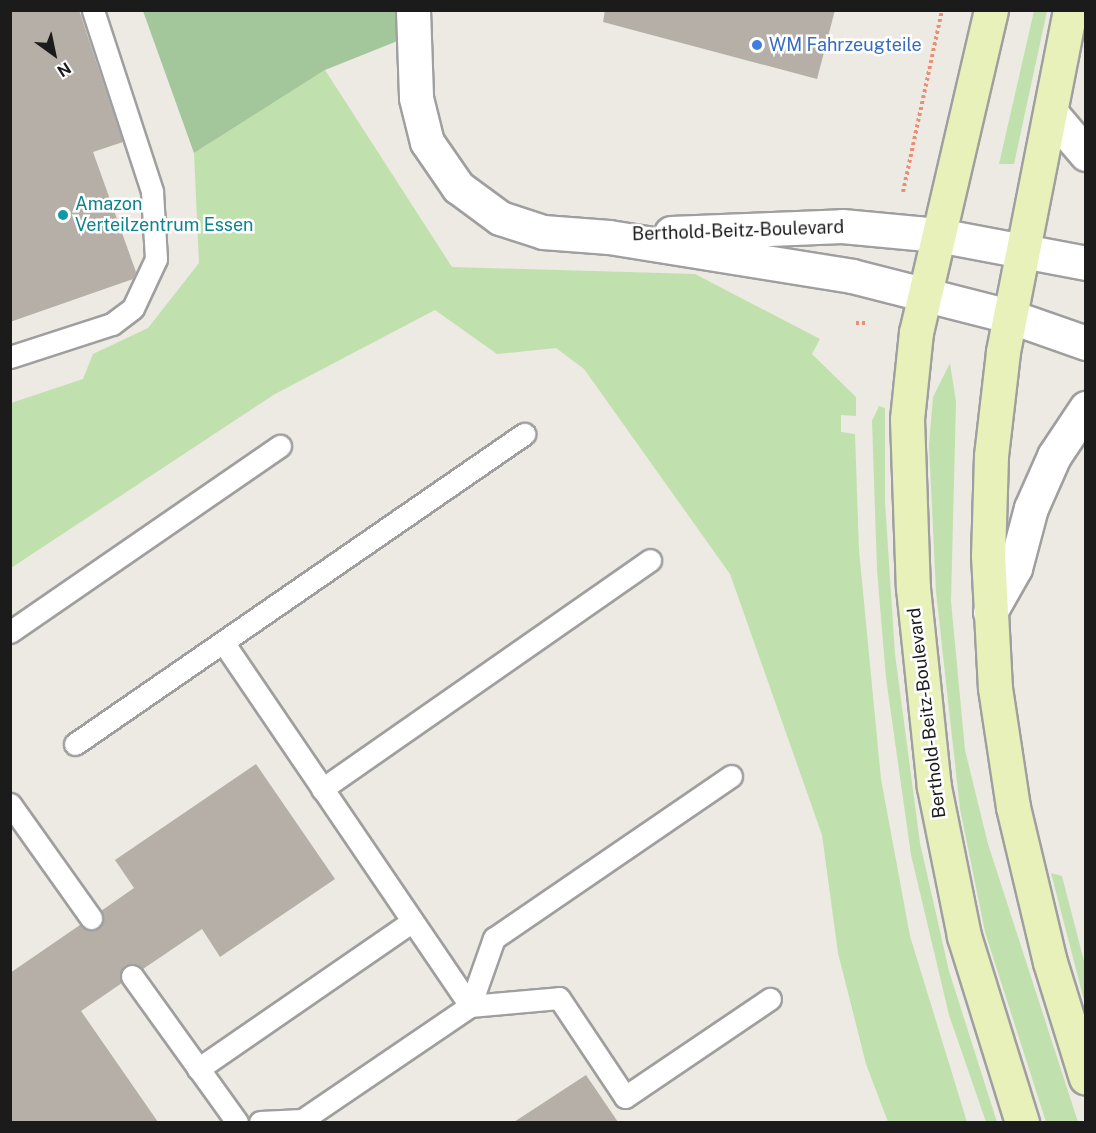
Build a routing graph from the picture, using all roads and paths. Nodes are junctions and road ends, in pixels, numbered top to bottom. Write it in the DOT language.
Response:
graph roads {
  1 [pos="93,10"];
  2 [pos="413,10"];
  3 [pos="991,10"];
  4 [pos="1070,10"];
  5 [pos="1051,114"];
  6 [pos="1086,154"];
  7 [pos="938,235"];
  8 [pos="609,237"];
  9 [pos="1023,250"];
  10 [pos="1086,263"];
  11 [pos="924,293"];
  12 [pos="1009,316"];
  13 [pos="1086,343"];
  14 [pos="10,357"];
  15 [pos="1086,408"];
  16 [pos="524,434"];
  17 [pos="280,446"];
  18 [pos="650,560"];
  19 [pos="990,612"];
  20 [pos="10,632"];
  21 [pos="225,645"];
  22 [pos="75,744"];
  23 [pos="731,776"];
  24 [pos="322,789"];
  25 [pos="10,804"];
  26 [pos="91,918"];
  27 [pos="410,923"];
  28 [pos="132,976"];
  29 [pos="770,999"];
  30 [pos="470,1006"];
  31 [pos="198,1069"];
  32 [pos="1086,1078"];
  33 [pos="303,1121"];
  34 [pos="237,1122"];
  35 [pos="260,1122"];
  36 [pos="1022,1122"];
  1 -- 14 [label="lane"];
  2 -- 8 [label="street, Berthold-Beitz-Boulevard"];
  3 -- 7 [label="main road, Berthold-Beitz-Boulevard"];
  4 -- 5 [label="main road"];
  5 -- 6 [label="street"];
  5 -- 9 [label="main road"];
  7 -- 8 [label="street, Berthold-Beitz-Boulevard"];
  7 -- 9 [label="street, Berthold-Beitz-Boulevard"];
  7 -- 11 [label="main road, Berthold-Beitz-Boulevard"];
  8 -- 11 [label="street, Berthold-Beitz-Boulevard"];
  9 -- 10 [label="street, Berthold-Beitz-Boulevard"];
  9 -- 12 [label="main road"];
  11 -- 12 [label="street, Berthold-Beitz-Boulevard"];
  11 -- 36 [label="main road, Berthold-Beitz-Boulevard"];
  12 -- 13 [label="street, Berthold-Beitz-Boulevard"];
  12 -- 19 [label="main road"];
  15 -- 19 [label="street"];
  16 -- 21 [label="lane"];
  17 -- 20 [label="lane"];
  18 -- 24 [label="lane"];
  19 -- 32 [label="main road"];
  21 -- 22 [label="lane"];
  21 -- 24 [label="lane"];
  23 -- 30 [label="lane"];
  24 -- 27 [label="lane"];
  25 -- 26 [label="lane"];
  27 -- 30 [label="lane"];
  27 -- 31 [label="lane"];
  28 -- 31 [label="lane"];
  29 -- 30 [label="lane"];
  30 -- 33 [label="lane"];
  31 -- 34 [label="lane"];
  33 -- 35 [label="lane"];
}
